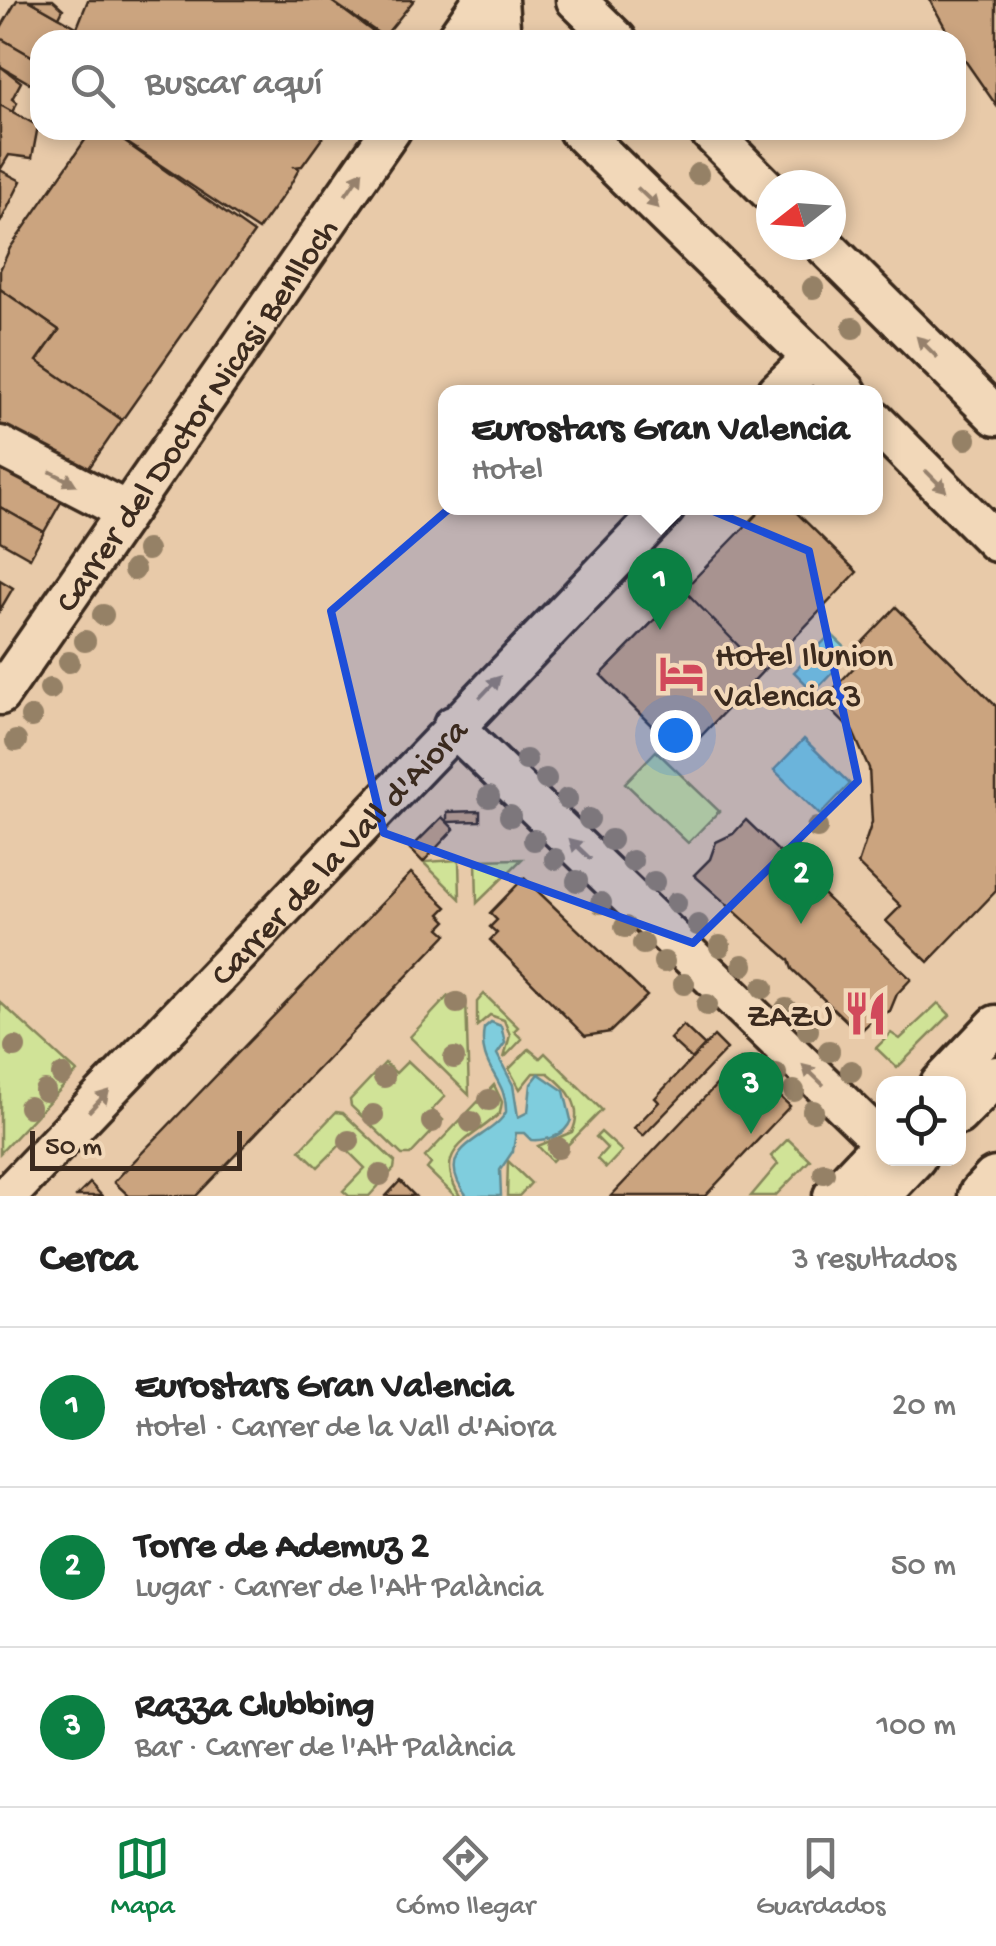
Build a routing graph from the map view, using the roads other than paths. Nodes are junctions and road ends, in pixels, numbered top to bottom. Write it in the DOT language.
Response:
graph roads {
  1 [pos="482,0"];
  2 [pos="498,0"];
  3 [pos="576,0"];
  4 [pos="461,30"];
  5 [pos="500,30"];
  6 [pos="607,30"];
  7 [pos="384,140"];
  8 [pos="588,140"];
  9 [pos="718,140"];
  10 [pos="756,178"];
  11 [pos="839,260"];
  12 [pos="812,358"];
  13 [pos="785,385"];
  14 [pos="840,385"];
  15 [pos="996,416"];
  16 [pos="883,429"];
  17 [pos="0,446"];
  18 [pos="126,511"];
  19 [pos="658,515"];
  20 [pos="996,542"];
  21 [pos="0,695"];
  22 [pos="452,726"];
  23 [pos="996,1025"];
  24 [pos="948,1076"];
  25 [pos="996,1076"];
  26 [pos="966,1107"];
  27 [pos="876,1135"];
  28 [pos="876,1149"];
  29 [pos="908,1166"];
  30 [pos="996,1182"];
  31 [pos="7,1196"];
  32 [pos="832,1196"];
  33 [pos="880,1196"];
  34 [pos="983,1196"];
  1 -- 4 [label="street"];
  2 -- 5 [label="street"];
  3 -- 6 [label="street"];
  18 -- 7 [label="street, Carrer del Doctor Nicasi Benlloch, one-way"];
  8 -- 12 [label="street, one-way"];
  9 -- 10 [label="street"];
  15 -- 11 [label="street, one-way"];
  12 -- 13 [label="street"];
  12 -- 14 [label="street"];
  16 -- 20 [label="street, one-way"];
  17 -- 18 [label="street, one-way"];
  18 -- 21 [label="street, Carrer del Doctor Nicasi Benlloch"];
  22 -- 19 [label="street, Carrer de la Vall d'Aiora, one-way"];
  27 -- 22 [label="street, one-way"];
  31 -- 22 [label="street, Carrer de la Vall d'Aiora, one-way"];
  23 -- 24 [label="street"];
  25 -- 26 [label="street"];
  28 -- 32 [label="street"];
  29 -- 33 [label="street"];
  30 -- 34 [label="main road"];
}
